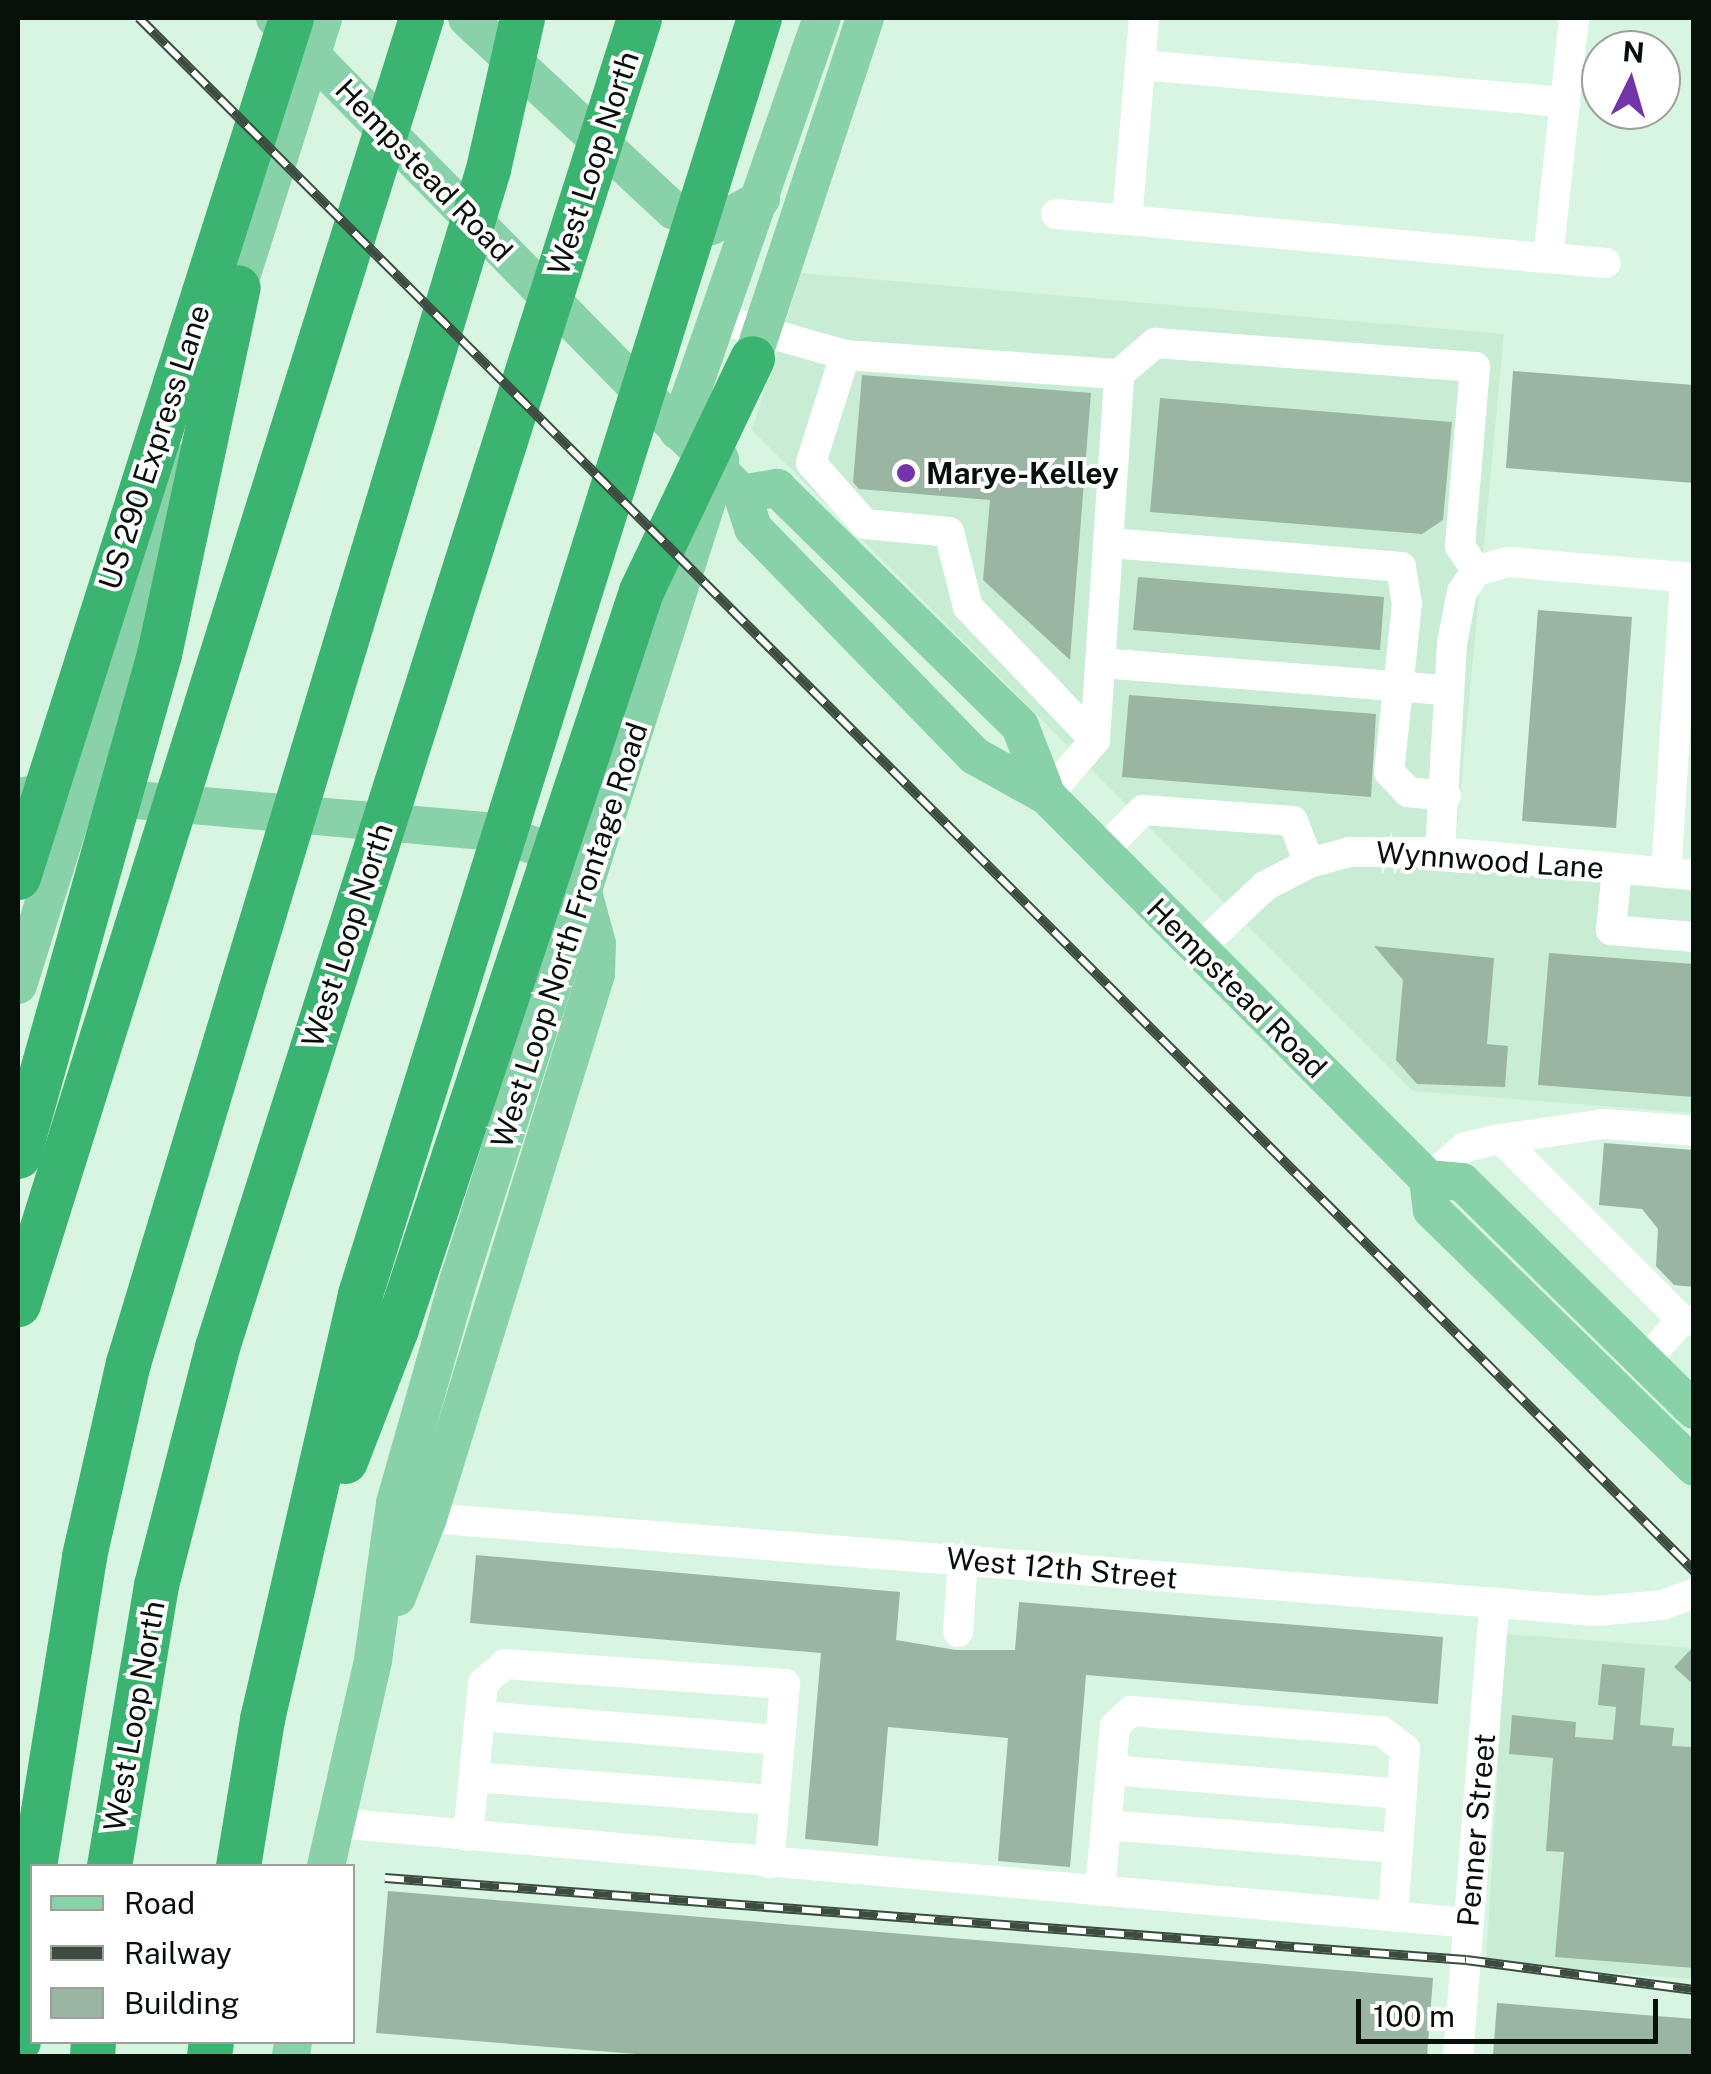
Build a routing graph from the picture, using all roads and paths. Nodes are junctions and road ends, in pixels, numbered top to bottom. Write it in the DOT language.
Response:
graph roads {
  1 [pos="275,18"];
  2 [pos="291,18"];
  3 [pos="324,18"];
  4 [pos="421,18"];
  5 [pos="467,18"];
  6 [pos="522,18"];
  7 [pos="548,18"];
  8 [pos="639,18"];
  9 [pos="760,18"];
  10 [pos="822,18"];
  11 [pos="865,18"];
  12 [pos="1144,18"];
  13 [pos="1574,18"];
  14 [pos="1140,65"];
  15 [pos="1565,102"];
  16 [pos="488,170"];
  17 [pos="761,200"];
  18 [pos="1056,214"];
  19 [pos="1127,220"];
  20 [pos="1548,258"];
  21 [pos="1606,263"];
  22 [pos="238,287"];
  23 [pos="718,319"];
  24 [pos="845,355"];
  25 [pos="752,358"];
  26 [pos="1120,374"];
  27 [pos="678,432"];
  28 [pos="742,494"];
  29 [pos="851,536"];
  30 [pos="1110,543"];
  31 [pos="1476,571"];
  32 [pos="1689,578"];
  33 [pos="1407,604"];
  34 [pos="968,607"];
  35 [pos="1456,612"];
  36 [pos="937,644"];
  37 [pos="1101,663"];
  38 [pos="1397,686"];
  39 [pos="1447,690"];
  40 [pos="1095,740"];
  41 [pos="1048,796"];
  42 [pos="1446,796"];
  43 [pos="18,797"];
  44 [pos="1101,852"];
  45 [pos="1440,852"];
  46 [pos="1310,863"];
  47 [pos="1617,869"];
  48 [pos="1680,874"];
  49 [pos="34,879"];
  50 [pos="1694,937"];
  51 [pos="1198,949"];
  52 [pos="18,985"];
  53 [pos="1694,1131"];
  54 [pos="1501,1139"];
  55 [pos="18,1156"];
  56 [pos="1428,1179"];
  57 [pos="18,1304"];
  58 [pos="1688,1320"];
  59 [pos="1675,1384"];
  60 [pos="1694,1467"];
  61 [pos="428,1518"];
  62 [pos="963,1560"];
  63 [pos="1694,1593"];
  64 [pos="1494,1604"];
  65 [pos="284,1616"];
  66 [pos="958,1632"];
  67 [pos="373,1660"];
  68 [pos="480,1716"];
  69 [pos="780,1740"];
  70 [pos="1111,1770"];
  71 [pos="474,1777"];
  72 [pos="1402,1794"];
  73 [pos="774,1800"];
  74 [pos="336,1823"];
  75 [pos="1106,1825"];
  76 [pos="468,1836"];
  77 [pos="1398,1848"];
  78 [pos="768,1862"];
  79 [pos="34,1864"];
  80 [pos="110,1864"];
  81 [pos="238,1864"];
  82 [pos="326,1864"];
  83 [pos="1100,1891"];
  84 [pos="30,1905"];
  85 [pos="1393,1917"];
  86 [pos="1468,1924"];
  87 [pos="18,2041"];
  88 [pos="1458,2056"];
  1 -- 27 [label="main road, Hempstead Road"];
  2 -- 49 [label="highway, US 290 Express Lane"];
  3 -- 22 [label="main road"];
  4 -- 57 [label="highway"];
  5 -- 17 [label="main road"];
  6 -- 16 [label="highway"];
  7 -- 16 [label="highway"];
  8 -- 80 [label="highway, West Loop North"];
  9 -- 65 [label="highway"];
  10 -- 17 [label="main road"];
  11 -- 25 [label="main road, West Loop North Frontage Road"];
  12 -- 14 [label="street"];
  13 -- 15 [label="street"];
  14 -- 15 [label="street"];
  14 -- 19 [label="street"];
  15 -- 20 [label="street"];
  16 -- 79 [label="highway"];
  17 -- 23 [label="main road"];
  18 -- 19 [label="street"];
  19 -- 20 [label="street"];
  20 -- 21 [label="street"];
  22 -- 49 [label="main road"];
  22 -- 55 [label="highway"];
  23 -- 24 [label="street"];
  23 -- 27 [label="main road"];
  24 -- 26 [label="street"];
  24 -- 29 [label="street"];
  25 -- 65 [label="highway"];
  25 -- 67 [label="main road, West Loop North Frontage Road"];
  26 -- 30 [label="street"];
  26 -- 31 [label="street"];
  27 -- 28 [label="main road, Hempstead Road"];
  28 -- 29 [label="main road, Hempstead Road"];
  28 -- 41 [label="main road, Hempstead Road"];
  29 -- 34 [label="street"];
  29 -- 36 [label="main road, Hempstead Road"];
  30 -- 33 [label="street"];
  30 -- 37 [label="street"];
  31 -- 32 [label="street"];
  31 -- 35 [label="street"];
  32 -- 48 [label="street"];
  33 -- 35 [label="street"];
  33 -- 38 [label="street"];
  34 -- 36 [label="street"];
  34 -- 40 [label="street"];
  35 -- 39 [label="street"];
  36 -- 41 [label="main road, Hempstead Road"];
  37 -- 38 [label="street"];
  37 -- 40 [label="street"];
  38 -- 39 [label="street"];
  38 -- 42 [label="street"];
  39 -- 42 [label="street"];
  40 -- 41 [label="street"];
  41 -- 44 [label="main road, Hempstead Road"];
  42 -- 45 [label="street"];
  43 -- 61 [label="main road"];
  44 -- 46 [label="street"];
  44 -- 51 [label="main road, Hempstead Road"];
  45 -- 46 [label="street, Wynnwood Lane"];
  45 -- 47 [label="street, Wynnwood Lane"];
  46 -- 51 [label="street, Wynnwood Lane"];
  47 -- 48 [label="street, Wynnwood Lane"];
  47 -- 50 [label="street"];
  49 -- 52 [label="main road"];
  51 -- 56 [label="main road, Hempstead Road"];
  53 -- 54 [label="street"];
  54 -- 56 [label="street"];
  54 -- 58 [label="street"];
  56 -- 59 [label="main road, Hempstead Road"];
  56 -- 60 [label="main road, Hempstead Road"];
  58 -- 59 [label="street"];
  61 -- 62 [label="street, West 12th Street"];
  61 -- 67 [label="main road"];
  62 -- 64 [label="street, West 12th Street"];
  62 -- 66 [label="street"];
  63 -- 64 [label="street, West 12th Street"];
  64 -- 86 [label="street, Penner Street"];
  65 -- 81 [label="highway"];
  67 -- 74 [label="main road, West Loop North Frontage Road"];
  68 -- 69 [label="street"];
  68 -- 69 [label="street"];
  68 -- 71 [label="street"];
  69 -- 73 [label="street"];
  70 -- 72 [label="street"];
  70 -- 72 [label="street"];
  70 -- 75 [label="street"];
  71 -- 73 [label="street"];
  71 -- 76 [label="street"];
  72 -- 77 [label="street"];
  73 -- 78 [label="street"];
  74 -- 76 [label="street"];
  74 -- 82 [label="main road, West Loop North Frontage Road"];
  75 -- 77 [label="street"];
  75 -- 83 [label="street"];
  76 -- 78 [label="street"];
  77 -- 85 [label="street"];
  78 -- 83 [label="street"];
  83 -- 85 [label="street"];
  84 -- 87 [label="highway"];
  85 -- 86 [label="street"];
  86 -- 88 [label="street, Penner Street"];
}
